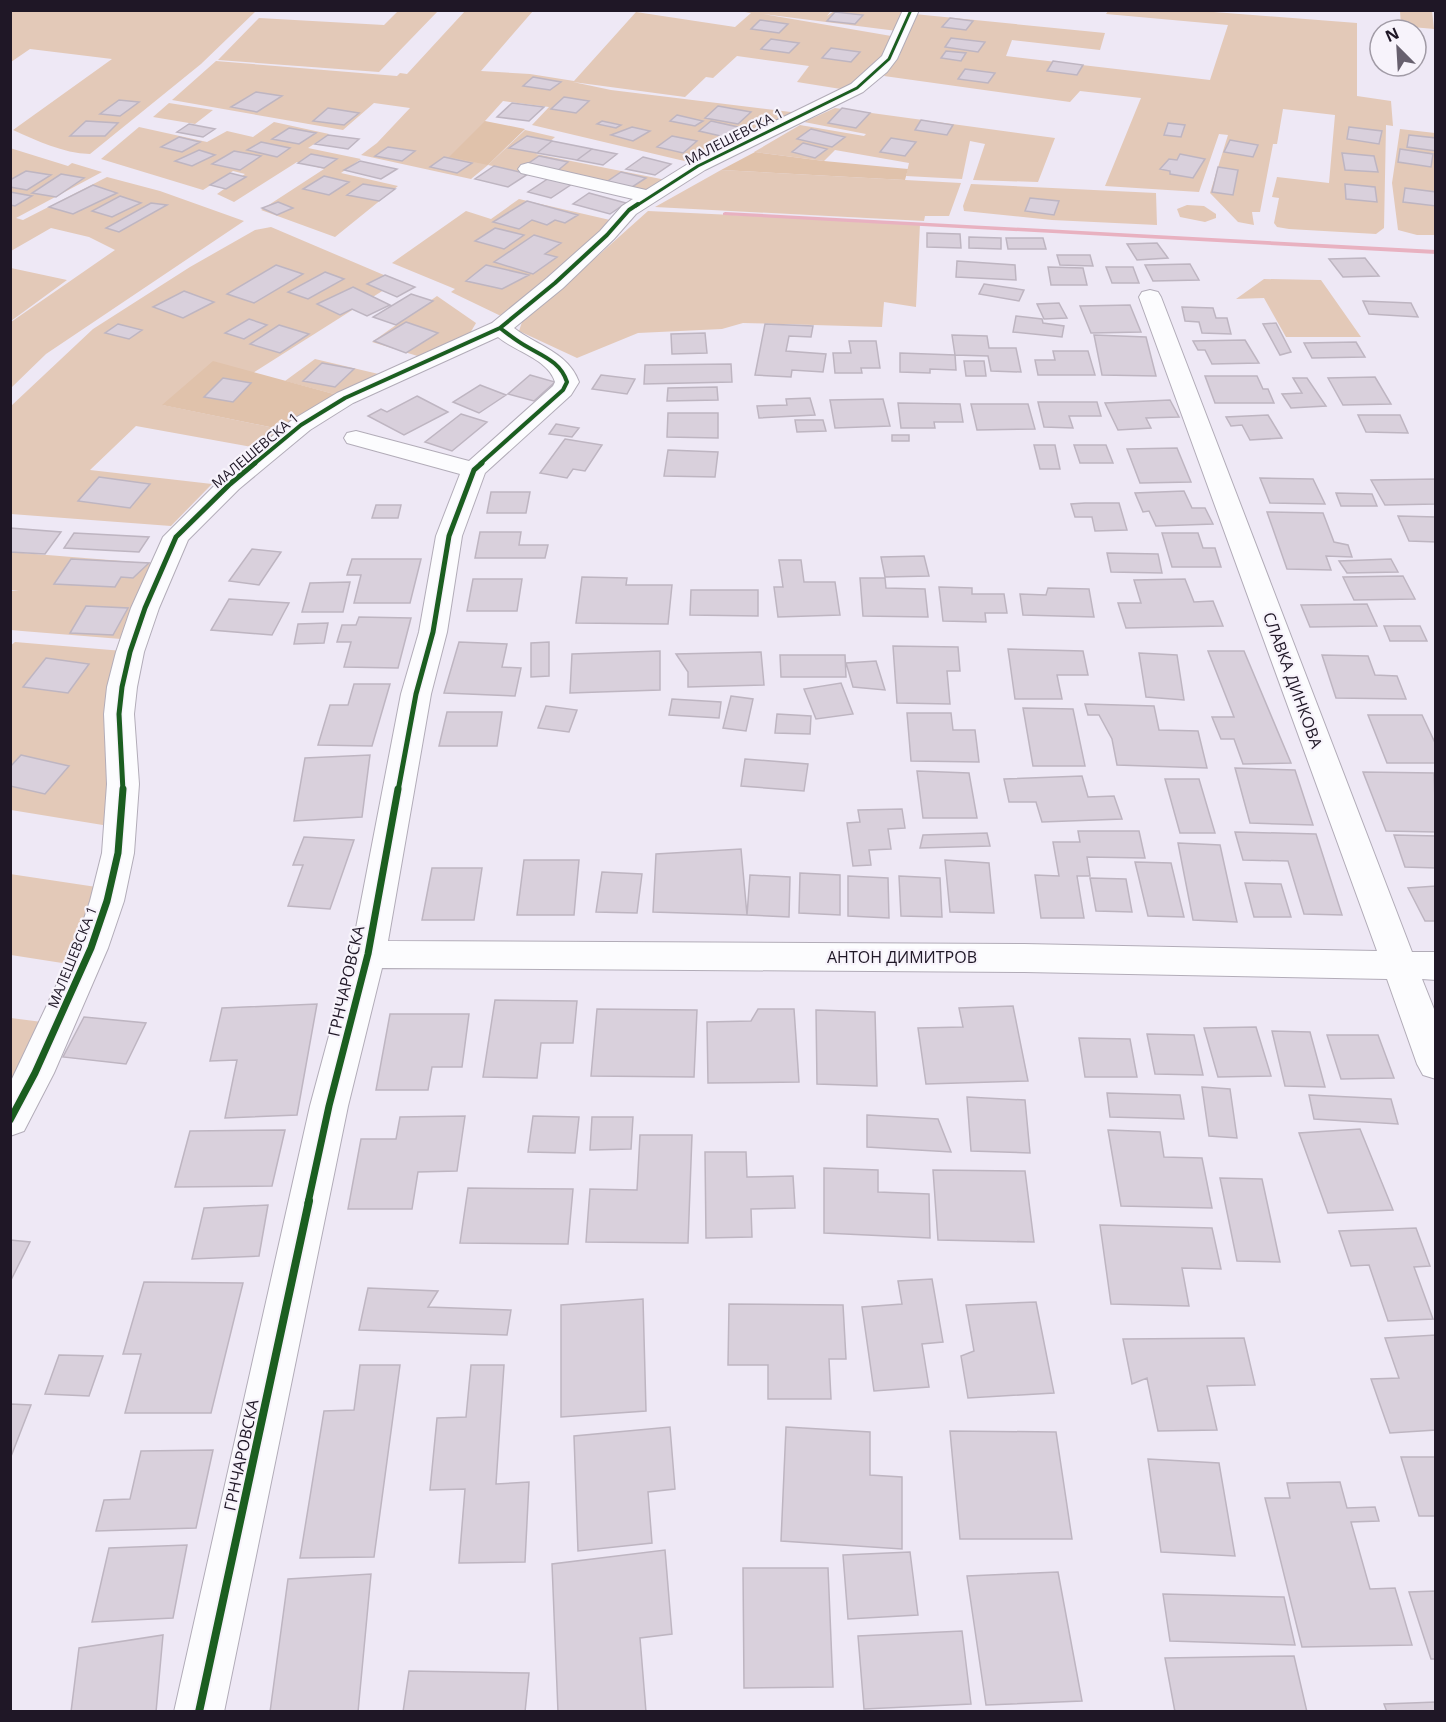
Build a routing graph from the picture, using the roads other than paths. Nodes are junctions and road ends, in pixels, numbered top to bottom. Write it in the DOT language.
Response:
graph roads {
  1 [pos="911,10"];
  2 [pos="528,169"];
  3 [pos="649,197"];
  4 [pos="1150,297"];
  5 [pos="500,328"];
  6 [pos="356,438"];
  7 [pos="474,470"];
  8 [pos="368,954"];
  9 [pos="1400,966"];
  10 [pos="1436,966"];
  11 [pos="1436,1064"];
  12 [pos="10,1120"];
  13 [pos="199,1712"];
  1 -- 3 [label="street, МАЛЕШЕВСКА 1"];
  2 -- 3 [label="street"];
  3 -- 5 [label="street, МАЛЕШЕВСКА 1"];
  4 -- 9 [label="street, СЛАВКА ДИНКОВА"];
  5 -- 7 [label="street, ГРНЧАРОВСКА"];
  5 -- 12 [label="street, МАЛЕШЕВСКА 1"];
  6 -- 7 [label="street"];
  7 -- 8 [label="street, ГРНЧАРОВСКА"];
  8 -- 9 [label="street, АНТОН ДИМИТРОВ"];
  8 -- 13 [label="street, ГРНЧАРОВСКА"];
  9 -- 10 [label="street, АНТОН ДИМИТРОВ"];
  9 -- 11 [label="street, СЛАВКА ДИНКОВА"];
}
